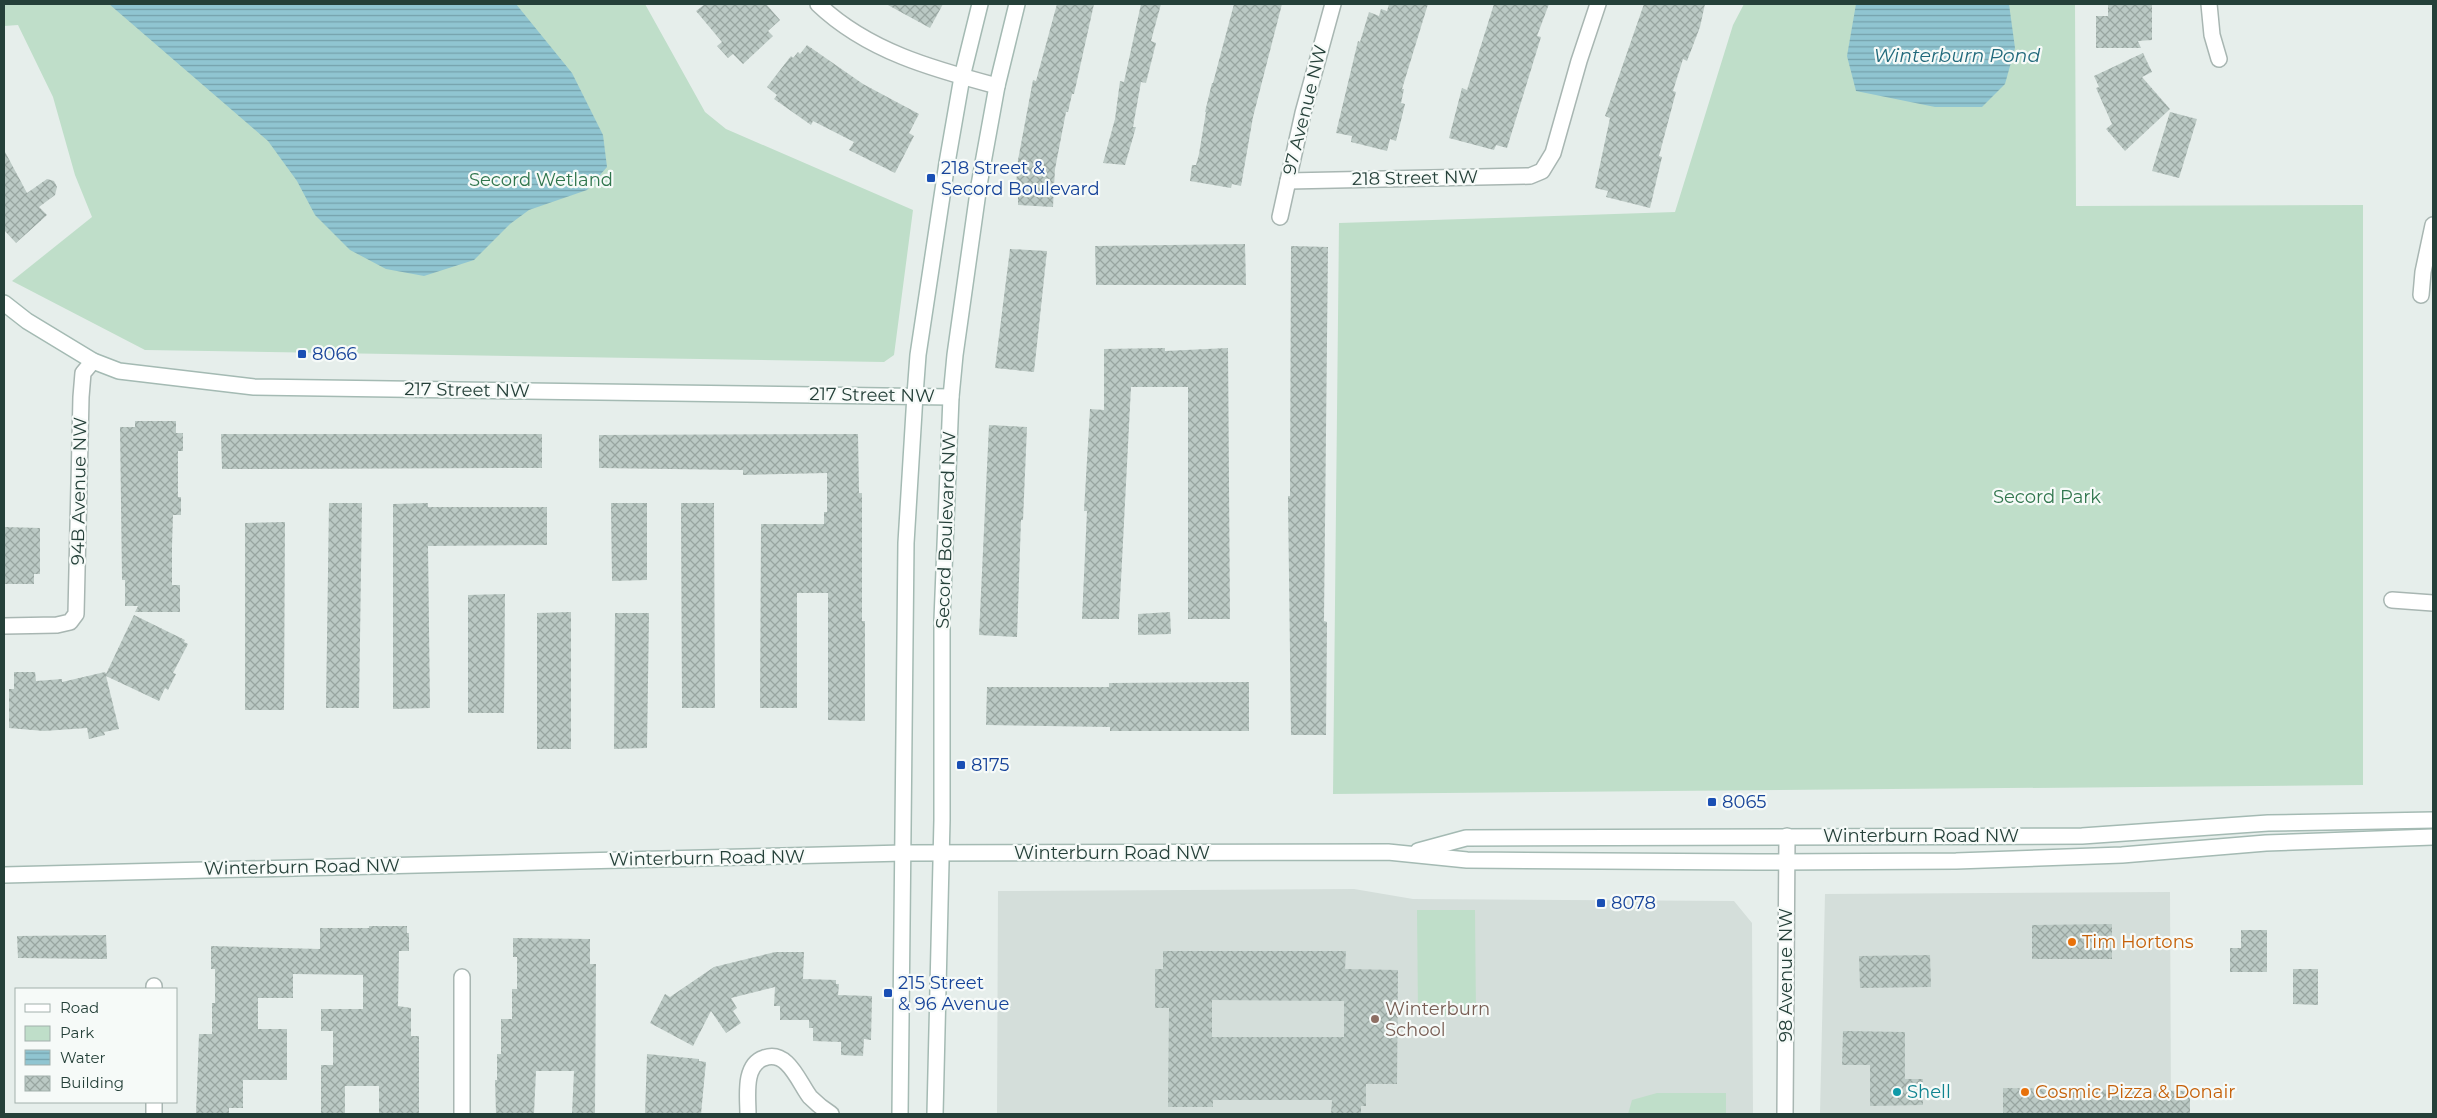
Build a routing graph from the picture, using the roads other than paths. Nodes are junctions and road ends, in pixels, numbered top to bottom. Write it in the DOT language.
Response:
graph roads {
  1 [pos="818,4"];
  2 [pos="980,4"];
  3 [pos="1017,4"];
  4 [pos="1333,4"];
  5 [pos="1598,4"];
  6 [pos="2209,4"];
  7 [pos="2219,59"];
  8 [pos="962,76"];
  9 [pos="996,86"];
  10 [pos="1288,181"];
  11 [pos="1280,216"];
  12 [pos="2433,224"];
  13 [pos="2421,295"];
  14 [pos="4,302"];
  15 [pos="93,361"];
  16 [pos="915,395"];
  17 [pos="951,397"];
  18 [pos="2392,600"];
  19 [pos="2433,603"];
  20 [pos="4,626"];
  21 [pos="2433,820"];
  22 [pos="1787,836"];
  23 [pos="2433,837"];
  24 [pos="904,853"];
  25 [pos="941,853"];
  26 [pos="1410,853"];
  27 [pos="1787,861"];
  28 [pos="4,874"];
  29 [pos="462,978"];
  30 [pos="462,1114"];
  31 [pos="748,1114"];
  32 [pos="831,1114"];
  33 [pos="900,1114"];
  34 [pos="935,1114"];
  35 [pos="1785,1114"];
  1 -- 8 [label="street"];
  2 -- 8 [label="street, Secord Boulevard NW"];
  3 -- 9 [label="street, Secord Boulevard NW"];
  4 -- 10 [label="street, 97 Avenue NW"];
  5 -- 10 [label="street, 218 Street NW"];
  6 -- 7 [label="street"];
  8 -- 9 [label="street"];
  8 -- 16 [label="street, Secord Boulevard NW"];
  9 -- 17 [label="street, Secord Boulevard NW"];
  10 -- 11 [label="street, 97 Avenue NW"];
  12 -- 13 [label="street"];
  14 -- 15 [label="street, 217 Street NW"];
  15 -- 16 [label="street, 217 Street NW"];
  15 -- 20 [label="street, 94B Avenue NW"];
  16 -- 17 [label="street, 217 Street NW"];
  16 -- 24 [label="street, Secord Boulevard NW"];
  17 -- 25 [label="street, Secord Boulevard NW"];
  18 -- 19 [label="street"];
  21 -- 22 [label="street, Winterburn Road NW"];
  22 -- 26 [label="street, Winterburn Road NW"];
  22 -- 27 [label="street, 98 Avenue NW"];
  23 -- 27 [label="street, Winterburn Road NW"];
  24 -- 25 [label="street, Winterburn Road NW"];
  24 -- 28 [label="street, Winterburn Road NW"];
  24 -- 33 [label="street, Secord Boulevard NW"];
  25 -- 26 [label="street, Winterburn Road NW"];
  25 -- 34 [label="street, Secord Boulevard NW"];
  26 -- 27 [label="street, Winterburn Road NW"];
  27 -- 35 [label="street, 98 Avenue NW"];
  29 -- 30 [label="street"];
  31 -- 32 [label="street"];
}
